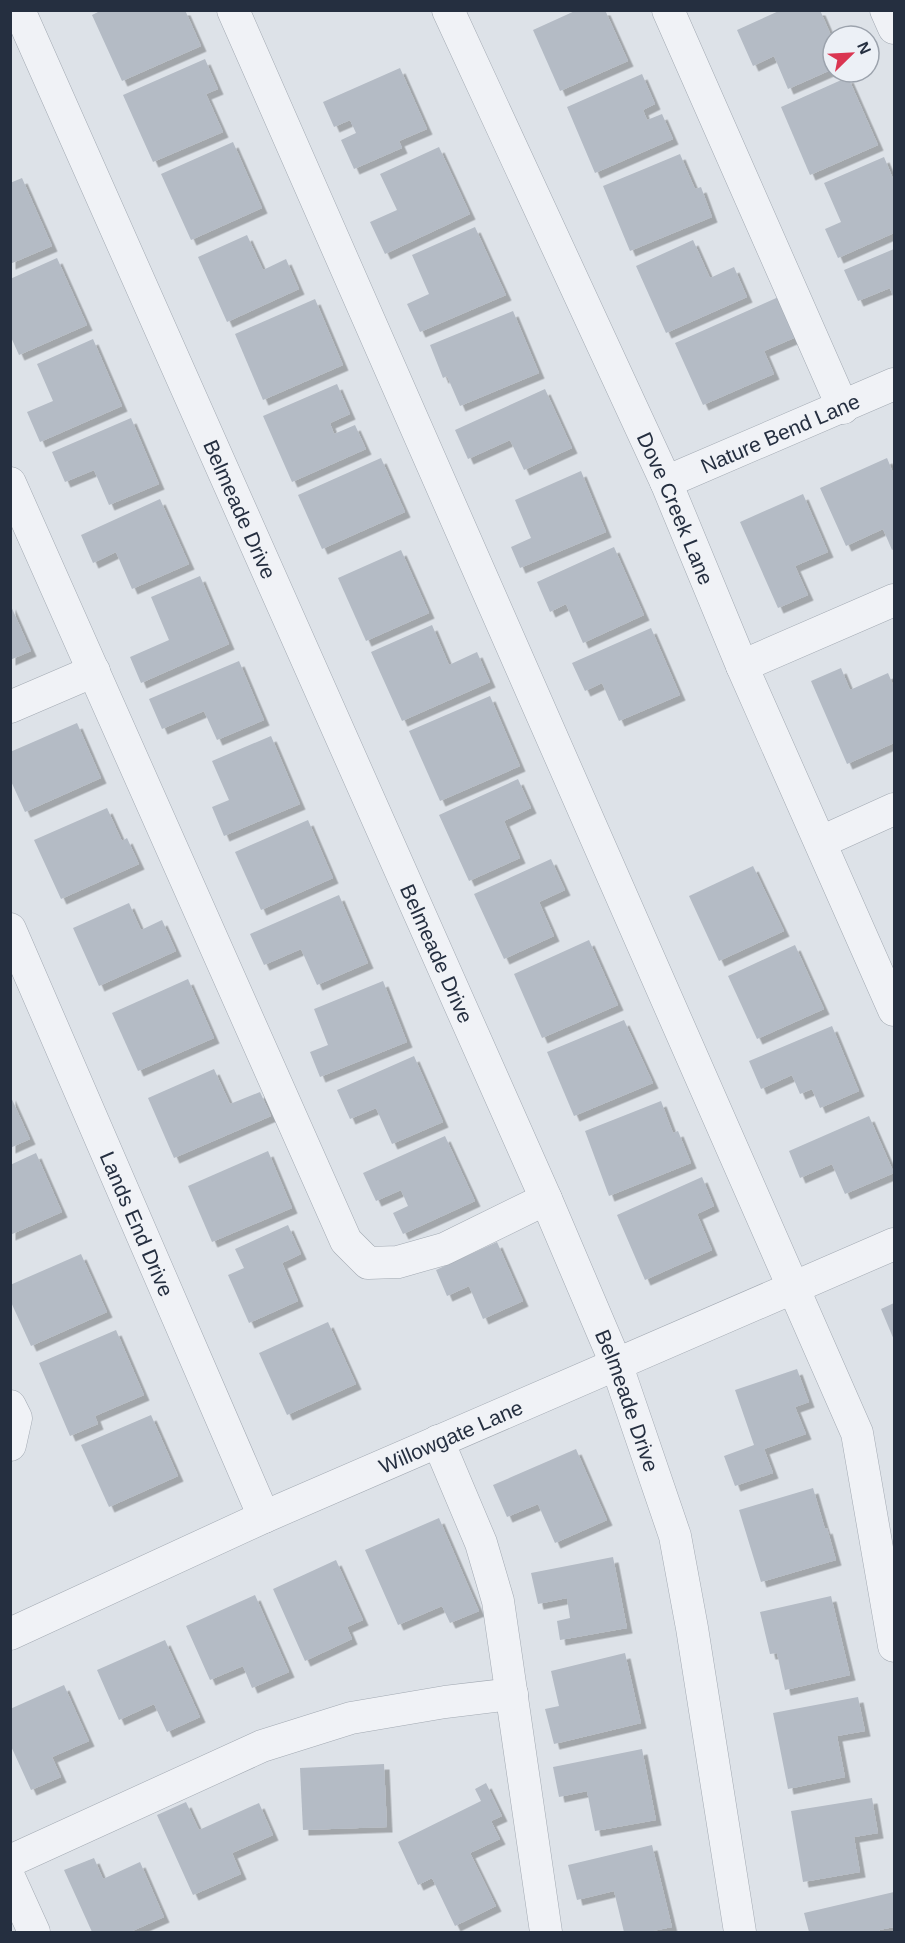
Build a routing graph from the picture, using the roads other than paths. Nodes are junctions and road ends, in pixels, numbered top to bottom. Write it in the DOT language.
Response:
graph roads {
  1 [pos="19,10"];
  2 [pos="233,10"];
  3 [pos="448,10"];
  4 [pos="668,10"];
  5 [pos="886,10"];
  6 [pos="894,28"];
  7 [pos="894,384"];
  8 [pos="843,408"];
  9 [pos="666,482"];
  10 [pos="10,483"];
  11 [pos="894,600"];
  12 [pos="742,666"];
  13 [pos="94,671"];
  14 [pos="10,707"];
  15 [pos="894,809"];
  16 [pos="820,842"];
  17 [pos="10,929"];
  18 [pos="894,1010"];
  19 [pos="546,1199"];
  20 [pos="894,1244"];
  21 [pos="794,1288"];
  22 [pos="617,1366"];
  23 [pos="10,1406"];
  24 [pos="438,1441"];
  25 [pos="10,1445"];
  26 [pos="264,1517"];
  27 [pos="10,1634"];
  28 [pos="894,1646"];
  29 [pos="512,1694"];
  30 [pos="10,1861"];
  31 [pos="10,1879"];
  32 [pos="34,1932"];
  33 [pos="546,1932"];
  34 [pos="740,1932"];
  1 -- 19 [label="street, Belmeade Drive"];
  2 -- 21 [label="street"];
  3 -- 9 [label="street, Dove Creek Lane"];
  4 -- 8 [label="street"];
  5 -- 6 [label="street"];
  7 -- 8 [label="street, Nature Bend Lane"];
  8 -- 9 [label="street, Nature Bend Lane"];
  9 -- 12 [label="street, Dove Creek Lane"];
  10 -- 13 [label="street"];
  11 -- 12 [label="street"];
  12 -- 16 [label="street, Dove Creek Lane"];
  13 -- 14 [label="street"];
  13 -- 19 [label="street"];
  15 -- 16 [label="street"];
  16 -- 18 [label="street, Dove Creek Lane"];
  17 -- 26 [label="street, Lands End Drive"];
  19 -- 22 [label="street, Belmeade Drive"];
  20 -- 21 [label="street, Willowgate Lane"];
  21 -- 22 [label="street, Willowgate Lane"];
  21 -- 28 [label="street"];
  22 -- 24 [label="street, Willowgate Lane"];
  22 -- 34 [label="street, Belmeade Drive"];
  23 -- 25 [label="street"];
  24 -- 26 [label="street, Willowgate Lane"];
  24 -- 29 [label="street"];
  26 -- 27 [label="street, Willowgate Lane"];
  29 -- 30 [label="street"];
  29 -- 33 [label="street"];
  31 -- 32 [label="street"];
}
